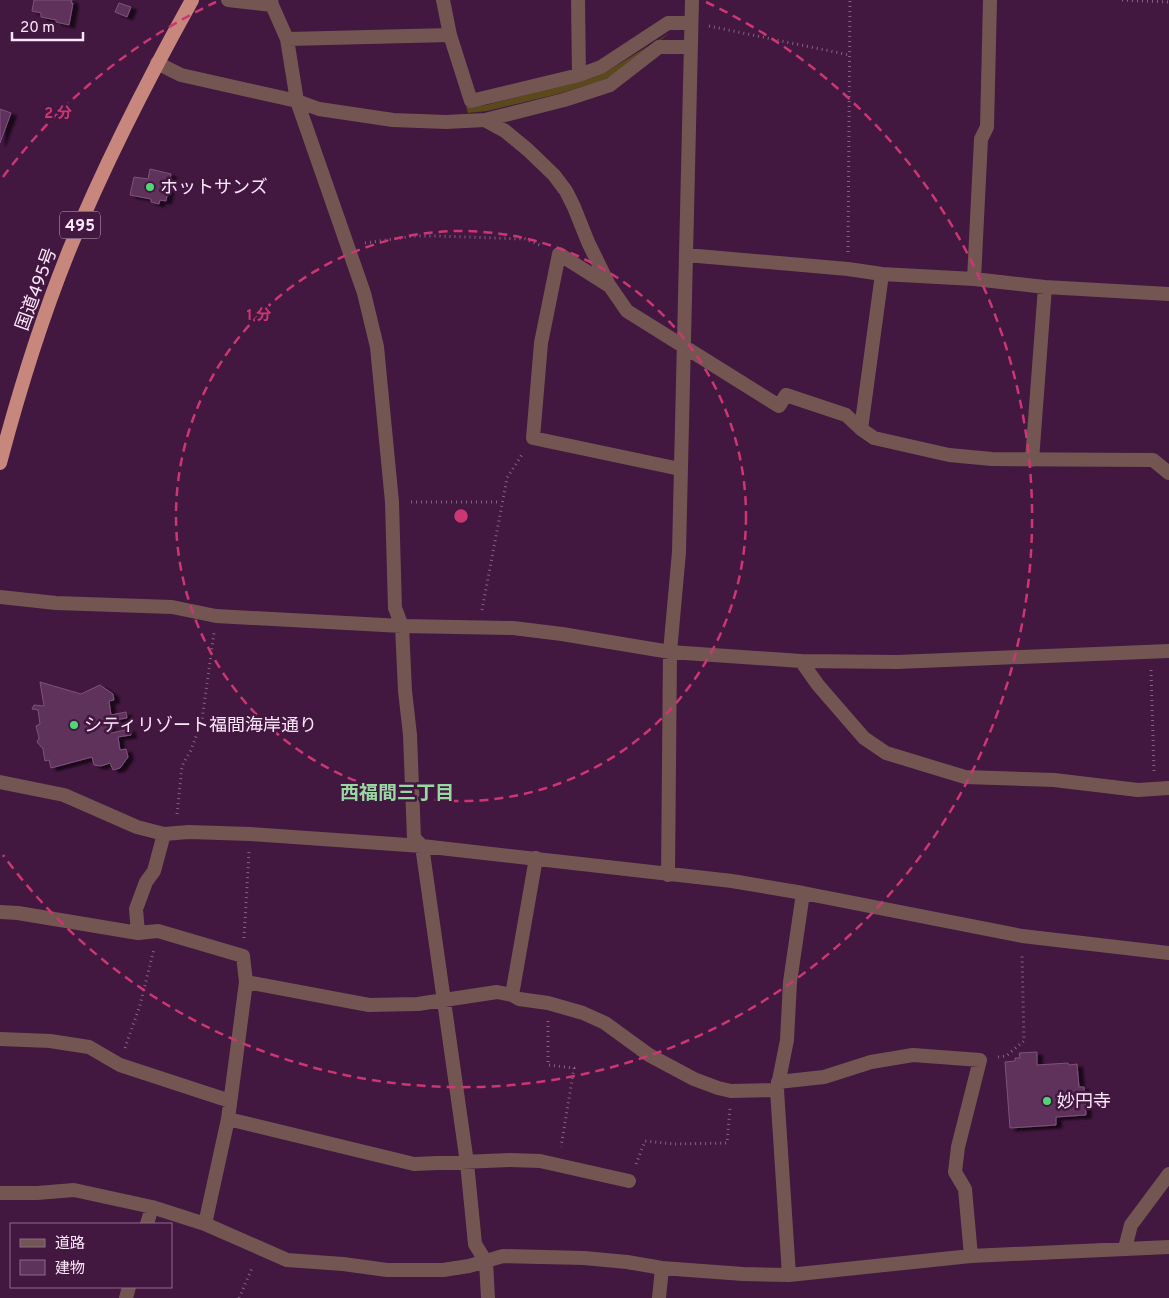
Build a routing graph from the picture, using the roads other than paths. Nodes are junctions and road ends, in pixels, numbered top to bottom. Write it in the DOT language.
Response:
graph roads {
  1 [pos="192,0"];
  2 [pos="228,0"];
  3 [pos="443,0"];
  4 [pos="578,0"];
  5 [pos="692,0"];
  6 [pos="990,0"];
  7 [pos="272,3"];
  8 [pos="691,23"];
  9 [pos="450,35"];
  10 [pos="287,39"];
  11 [pos="691,46"];
  12 [pos="157,63"];
  13 [pos="579,75"];
  14 [pos="297,101"];
  15 [pos="484,120"];
  16 [pos="686,255"];
  17 [pos="882,274"];
  18 [pos="974,279"];
  19 [pos="609,285"];
  20 [pos="1045,287"];
  21 [pos="1169,294"];
  22 [pos="683,345"];
  23 [pos="861,429"];
  24 [pos="1032,460"];
  25 [pos="0,463"];
  26 [pos="680,469"];
  27 [pos="1169,473"];
  28 [pos="0,597"];
  29 [pos="402,626"];
  30 [pos="1169,651"];
  31 [pos="670,652"];
  32 [pos="801,661"];
  33 [pos="0,782"];
  34 [pos="1169,788"];
  35 [pos="164,834"];
  36 [pos="422,846"];
  37 [pos="536,858"];
  38 [pos="668,874"];
  39 [pos="803,893"];
  40 [pos="0,912"];
  41 [pos="138,933"];
  42 [pos="1169,953"];
  43 [pos="246,982"];
  44 [pos="512,995"];
  45 [pos="444,1000"];
  46 [pos="0,1039"];
  47 [pos="778,1086"];
  48 [pos="230,1102"];
  49 [pos="228,1119"];
  50 [pos="467,1163"];
  51 [pos="1169,1174"];
  52 [pos="628,1180"];
  53 [pos="0,1192"];
  54 [pos="152,1208"];
  55 [pos="147,1223"];
  56 [pos="205,1224"];
  57 [pos="1169,1247"];
  58 [pos="1125,1248"];
  59 [pos="971,1256"];
  60 [pos="486,1262"];
  61 [pos="662,1268"];
  62 [pos="789,1275"];
  63 [pos="488,1298"];
  64 [pos="659,1298"];
  1 -- 12 [label="highway, 国道495号 / 495"];
  2 -- 7 [label="street"];
  3 -- 9 [label="street"];
  4 -- 13 [label="street"];
  5 -- 8 [label="street"];
  6 -- 18 [label="street"];
  7 -- 10 [label="street"];
  8 -- 11 [label="street"];
  8 -- 13 [label="street"];
  9 -- 10 [label="street"];
  9 -- 13 [label="street"];
  10 -- 14 [label="street"];
  11 -- 15 [label="street"];
  11 -- 16 [label="street"];
  12 -- 14 [label="street"];
  12 -- 25 [label="highway, 国道495号 / 495"];
  14 -- 15 [label="street"];
  14 -- 29 [label="street"];
  15 -- 19 [label="street"];
  16 -- 17 [label="street"];
  16 -- 22 [label="street"];
  17 -- 18 [label="street"];
  17 -- 23 [label="street"];
  18 -- 20 [label="street"];
  19 -- 22 [label="street"];
  19 -- 26 [label="street"];
  20 -- 21 [label="street"];
  20 -- 24 [label="street"];
  22 -- 23 [label="street"];
  22 -- 26 [label="street"];
  23 -- 24 [label="street"];
  24 -- 27 [label="street"];
  26 -- 31 [label="street"];
  28 -- 29 [label="street"];
  29 -- 31 [label="street"];
  29 -- 36 [label="street"];
  30 -- 32 [label="street"];
  31 -- 32 [label="street"];
  31 -- 38 [label="street"];
  32 -- 34 [label="street"];
  33 -- 35 [label="street"];
  35 -- 36 [label="street"];
  35 -- 41 [label="street"];
  36 -- 37 [label="street"];
  36 -- 45 [label="street"];
  37 -- 38 [label="street"];
  37 -- 44 [label="street"];
  38 -- 39 [label="street"];
  39 -- 42 [label="street"];
  39 -- 47 [label="street"];
  40 -- 41 [label="street"];
  41 -- 43 [label="street"];
  43 -- 45 [label="street"];
  43 -- 48 [label="street"];
  44 -- 45 [label="street"];
  44 -- 47 [label="street"];
  45 -- 50 [label="street"];
  46 -- 48 [label="street"];
  47 -- 59 [label="street"];
  47 -- 62 [label="street"];
  48 -- 49 [label="street"];
  49 -- 50 [label="street"];
  49 -- 56 [label="street"];
  50 -- 52 [label="street"];
  50 -- 60 [label="street"];
  51 -- 58 [label="street"];
  53 -- 54 [label="street"];
  54 -- 55 [label="street"];
  54 -- 56 [label="street"];
  56 -- 60 [label="street"];
  57 -- 58 [label="street"];
  58 -- 59 [label="street"];
  59 -- 62 [label="street"];
  60 -- 61 [label="street"];
  60 -- 63 [label="street"];
  61 -- 62 [label="street"];
  61 -- 64 [label="street"];
}
